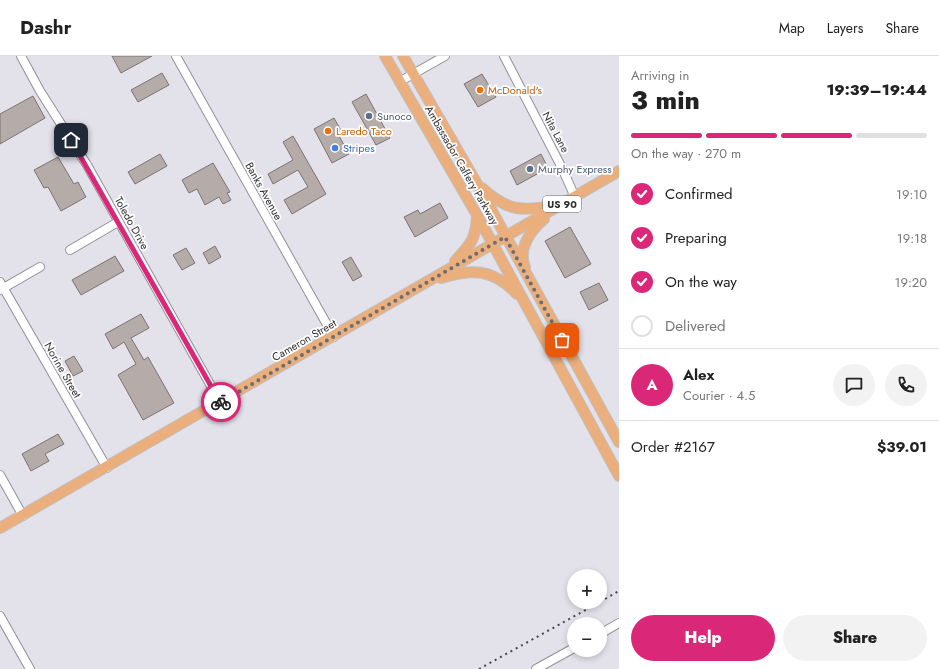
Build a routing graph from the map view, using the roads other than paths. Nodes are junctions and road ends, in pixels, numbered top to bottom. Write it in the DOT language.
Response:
graph roads {
  1 [pos="21,56"];
  2 [pos="176,56"];
  3 [pos="385,56"];
  4 [pos="403,56"];
  5 [pos="445,56"];
  6 [pos="504,56"];
  7 [pos="413,74"];
  8 [pos="399,82"];
  9 [pos="619,171"];
  10 [pos="476,182"];
  11 [pos="575,197"];
  12 [pos="565,203"];
  13 [pos="555,208"];
  14 [pos="477,215"];
  15 [pos="118,222"];
  16 [pos="505,237"];
  17 [pos="493,244"];
  18 [pos="70,250"];
  19 [pos="40,267"];
  20 [pos="446,270"];
  21 [pos="427,282"];
  22 [pos="1,287"];
  23 [pos="534,290"];
  24 [pos="525,303"];
  25 [pos="334,337"];
  26 [pos="220,402"];
  27 [pos="619,442"];
  28 [pos="107,468"];
  29 [pos="0,475"];
  30 [pos="619,476"];
  31 [pos="23,516"];
  32 [pos="0,528"];
  33 [pos="0,616"];
  34 [pos="619,623"];
  35 [pos="607,630"];
  36 [pos="567,652"];
  37 [pos="30,669"];
  38 [pos="536,669"];
  1 -- 15 [label="street, Toledo Drive"];
  2 -- 25 [label="street, Banks Avenue"];
  3 -- 8 [label="main road, Ambassador Caffery Parkway"];
  4 -- 7 [label="main road, Ambassador Caffery Parkway"];
  5 -- 7 [label="street"];
  6 -- 11 [label="street, Nita Lane"];
  7 -- 8 [label="street"];
  7 -- 10 [label="main road, Ambassador Caffery Parkway"];
  8 -- 14 [label="main road, Ambassador Caffery Parkway"];
  9 -- 11 [label="main road, Cameron Street / US 90"];
  10 -- 12 [label="main road"];
  10 -- 16 [label="main road, Ambassador Caffery Parkway"];
  11 -- 12 [label="main road, Cameron Street / US 90"];
  12 -- 13 [label="main road, Cameron Street / US 90"];
  13 -- 16 [label="main road, Cameron Street / US 90"];
  13 -- 23 [label="main road"];
  14 -- 17 [label="main road, Ambassador Caffery Parkway"];
  14 -- 20 [label="main road"];
  15 -- 18 [label="street"];
  15 -- 26 [label="street, Toledo Drive"];
  16 -- 17 [label="main road, Cameron Street / US 90"];
  16 -- 23 [label="main road, Ambassador Caffery Parkway"];
  17 -- 20 [label="main road, Cameron Street / US 90"];
  17 -- 24 [label="main road, Ambassador Caffery Parkway"];
  19 -- 22 [label="street"];
  20 -- 21 [label="main road, Cameron Street / US 90"];
  21 -- 24 [label="main road"];
  21 -- 25 [label="main road, Cameron Street / US 90"];
  22 -- 28 [label="street, Norine Street"];
  23 -- 27 [label="main road, Ambassador Caffery Parkway"];
  24 -- 30 [label="main road, Ambassador Caffery Parkway"];
  25 -- 26 [label="main road, Cameron Street / US 90"];
  26 -- 28 [label="main road, Cameron Street / US 90"];
  28 -- 31 [label="main road, Cameron Street / US 90"];
  29 -- 31 [label="street"];
  31 -- 32 [label="main road, Cameron Street / US 90"];
  33 -- 37 [label="street"];
  34 -- 35 [label="street"];
  36 -- 38 [label="street"];
}
